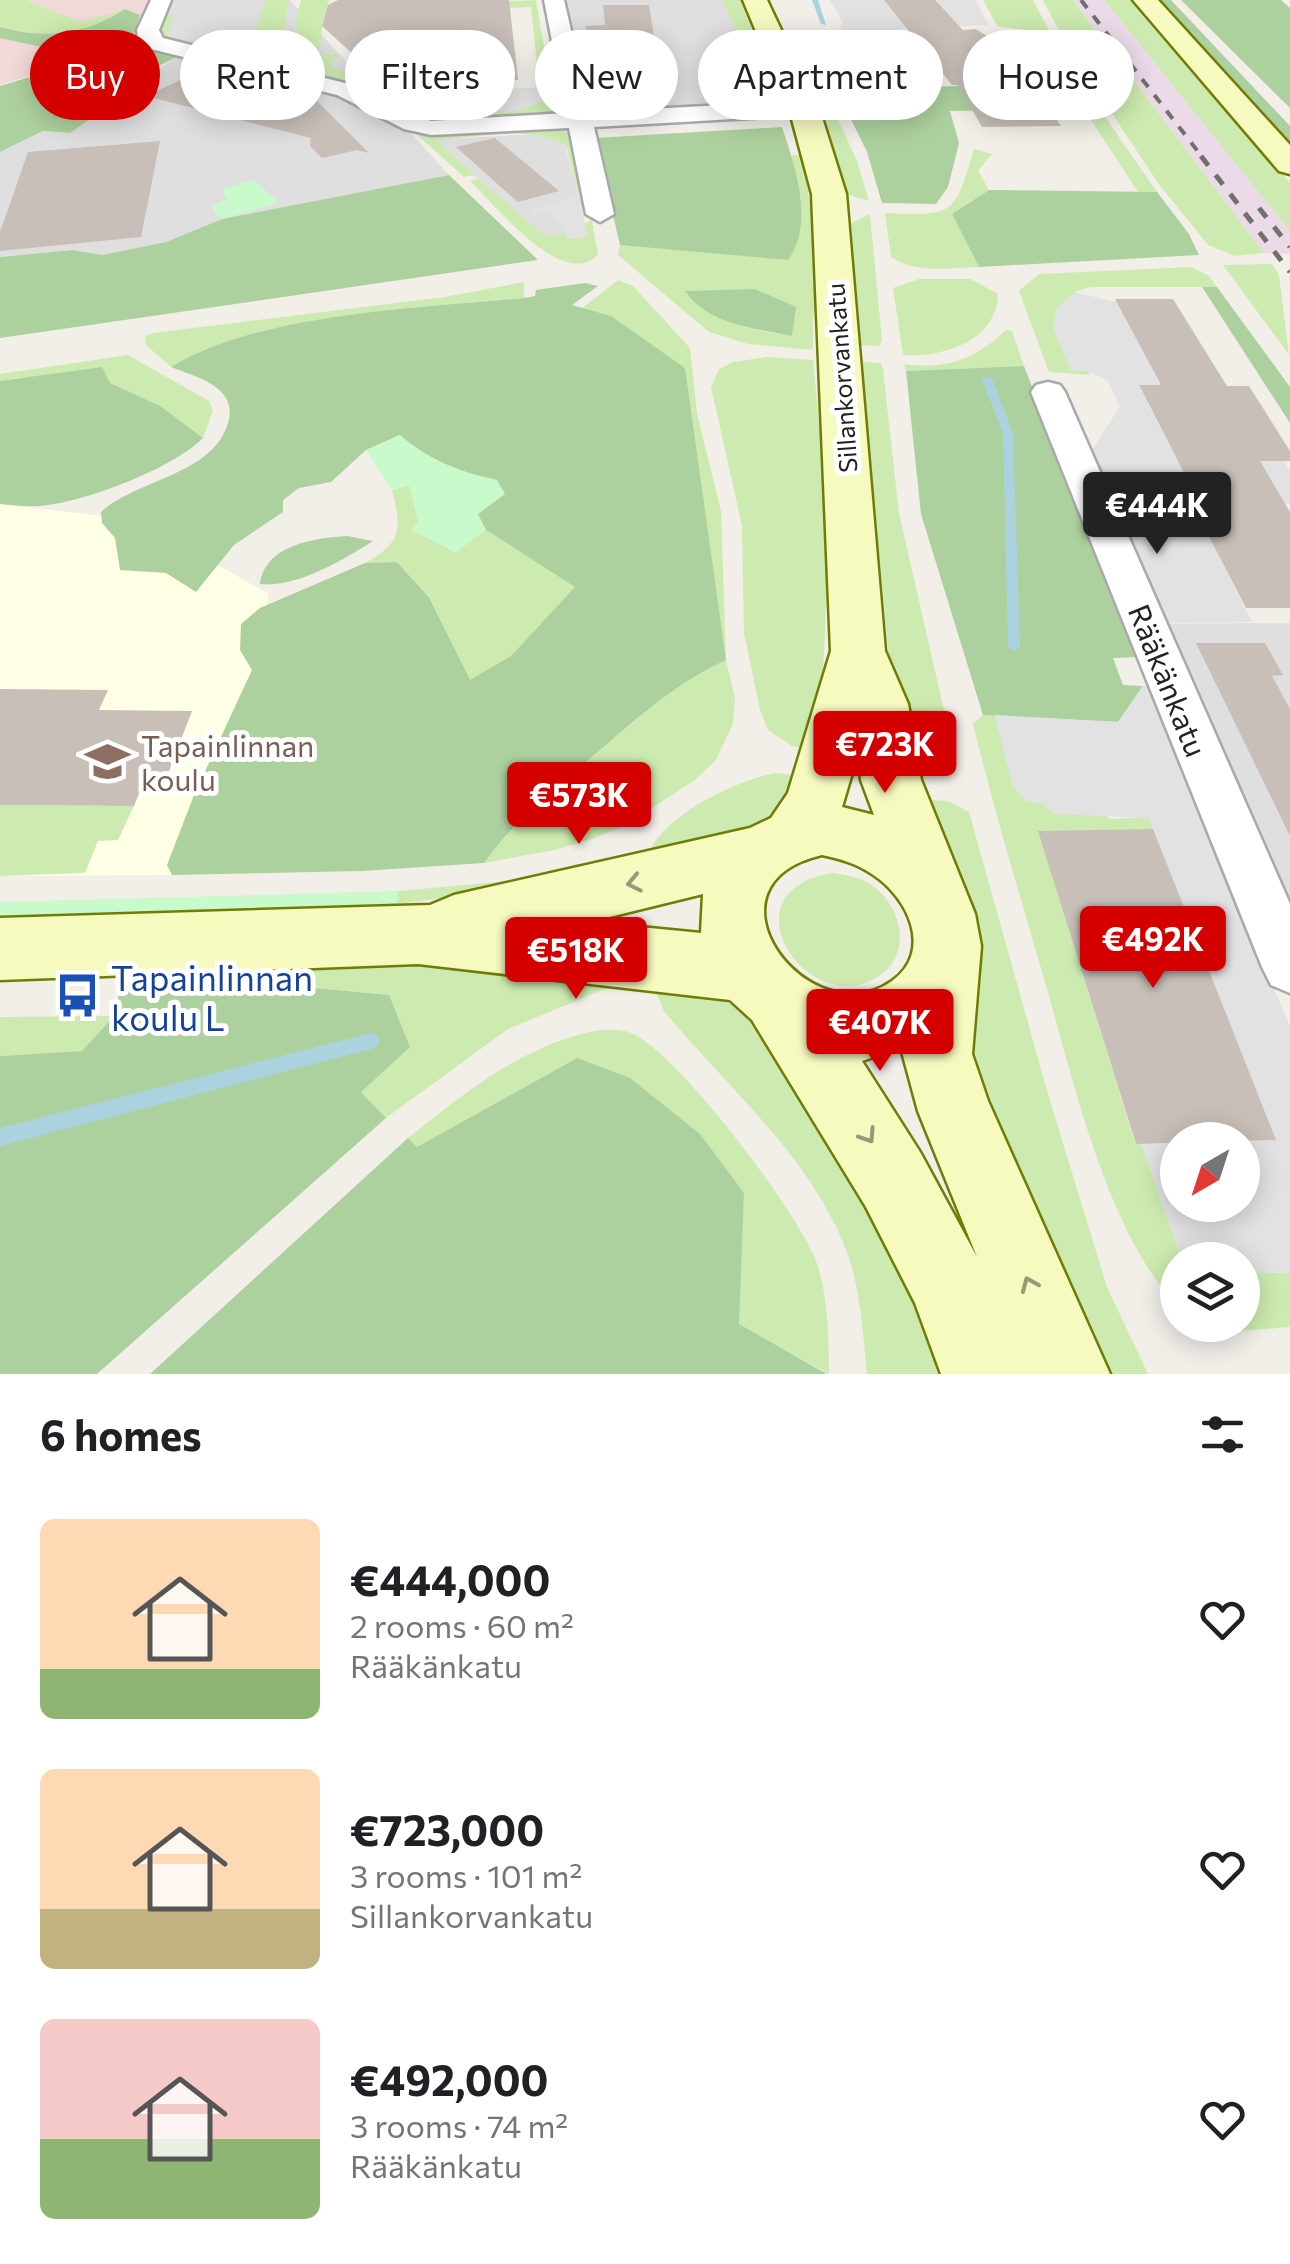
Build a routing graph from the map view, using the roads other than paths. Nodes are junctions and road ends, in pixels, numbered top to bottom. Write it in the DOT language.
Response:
graph roads {
  1 [pos="162,0"];
  2 [pos="554,0"];
  3 [pos="755,0"];
  4 [pos="1145,0"];
  5 [pos="768,30"];
  6 [pos="698,115"];
  7 [pos="807,120"];
  8 [pos="579,122"];
  9 [pos="1290,164"];
  10 [pos="600,214"];
  11 [pos="1048,392"];
  12 [pos="858,651"];
  13 [pos="779,842"];
  14 [pos="930,885"];
  15 [pos="418,934"];
  16 [pos="0,950"];
  17 [pos="945,966"];
  18 [pos="1290,967"];
  19 [pos="762,983"];
  20 [pos="984,1374"];
  21 [pos="1067,1374"];
  1 -- 8 [label="street"];
  2 -- 8 [label="street"];
  3 -- 5 [label="main road, Sillankorvankatu"];
  4 -- 9 [label="main road"];
  6 -- 8 [label="street"];
  7 -- 12 [label="main road, Sillankorvankatu"];
  8 -- 10 [label="street"];
  11 -- 18 [label="street, Rääkänkatu"];
  12 -- 13 [label="main road, Sillankorvankatu"];
  12 -- 14 [label="main road, Sillankorvankatu"];
  13 -- 14 [label="main road"];
  13 -- 15 [label="main road, one-way"];
  13 -- 19 [label="main road"];
  14 -- 17 [label="main road"];
  15 -- 16 [label="main road"];
  15 -- 19 [label="main road"];
  17 -- 19 [label="main road"];
  21 -- 17 [label="main road, one-way"];
  19 -- 20 [label="main road, one-way"];
}
